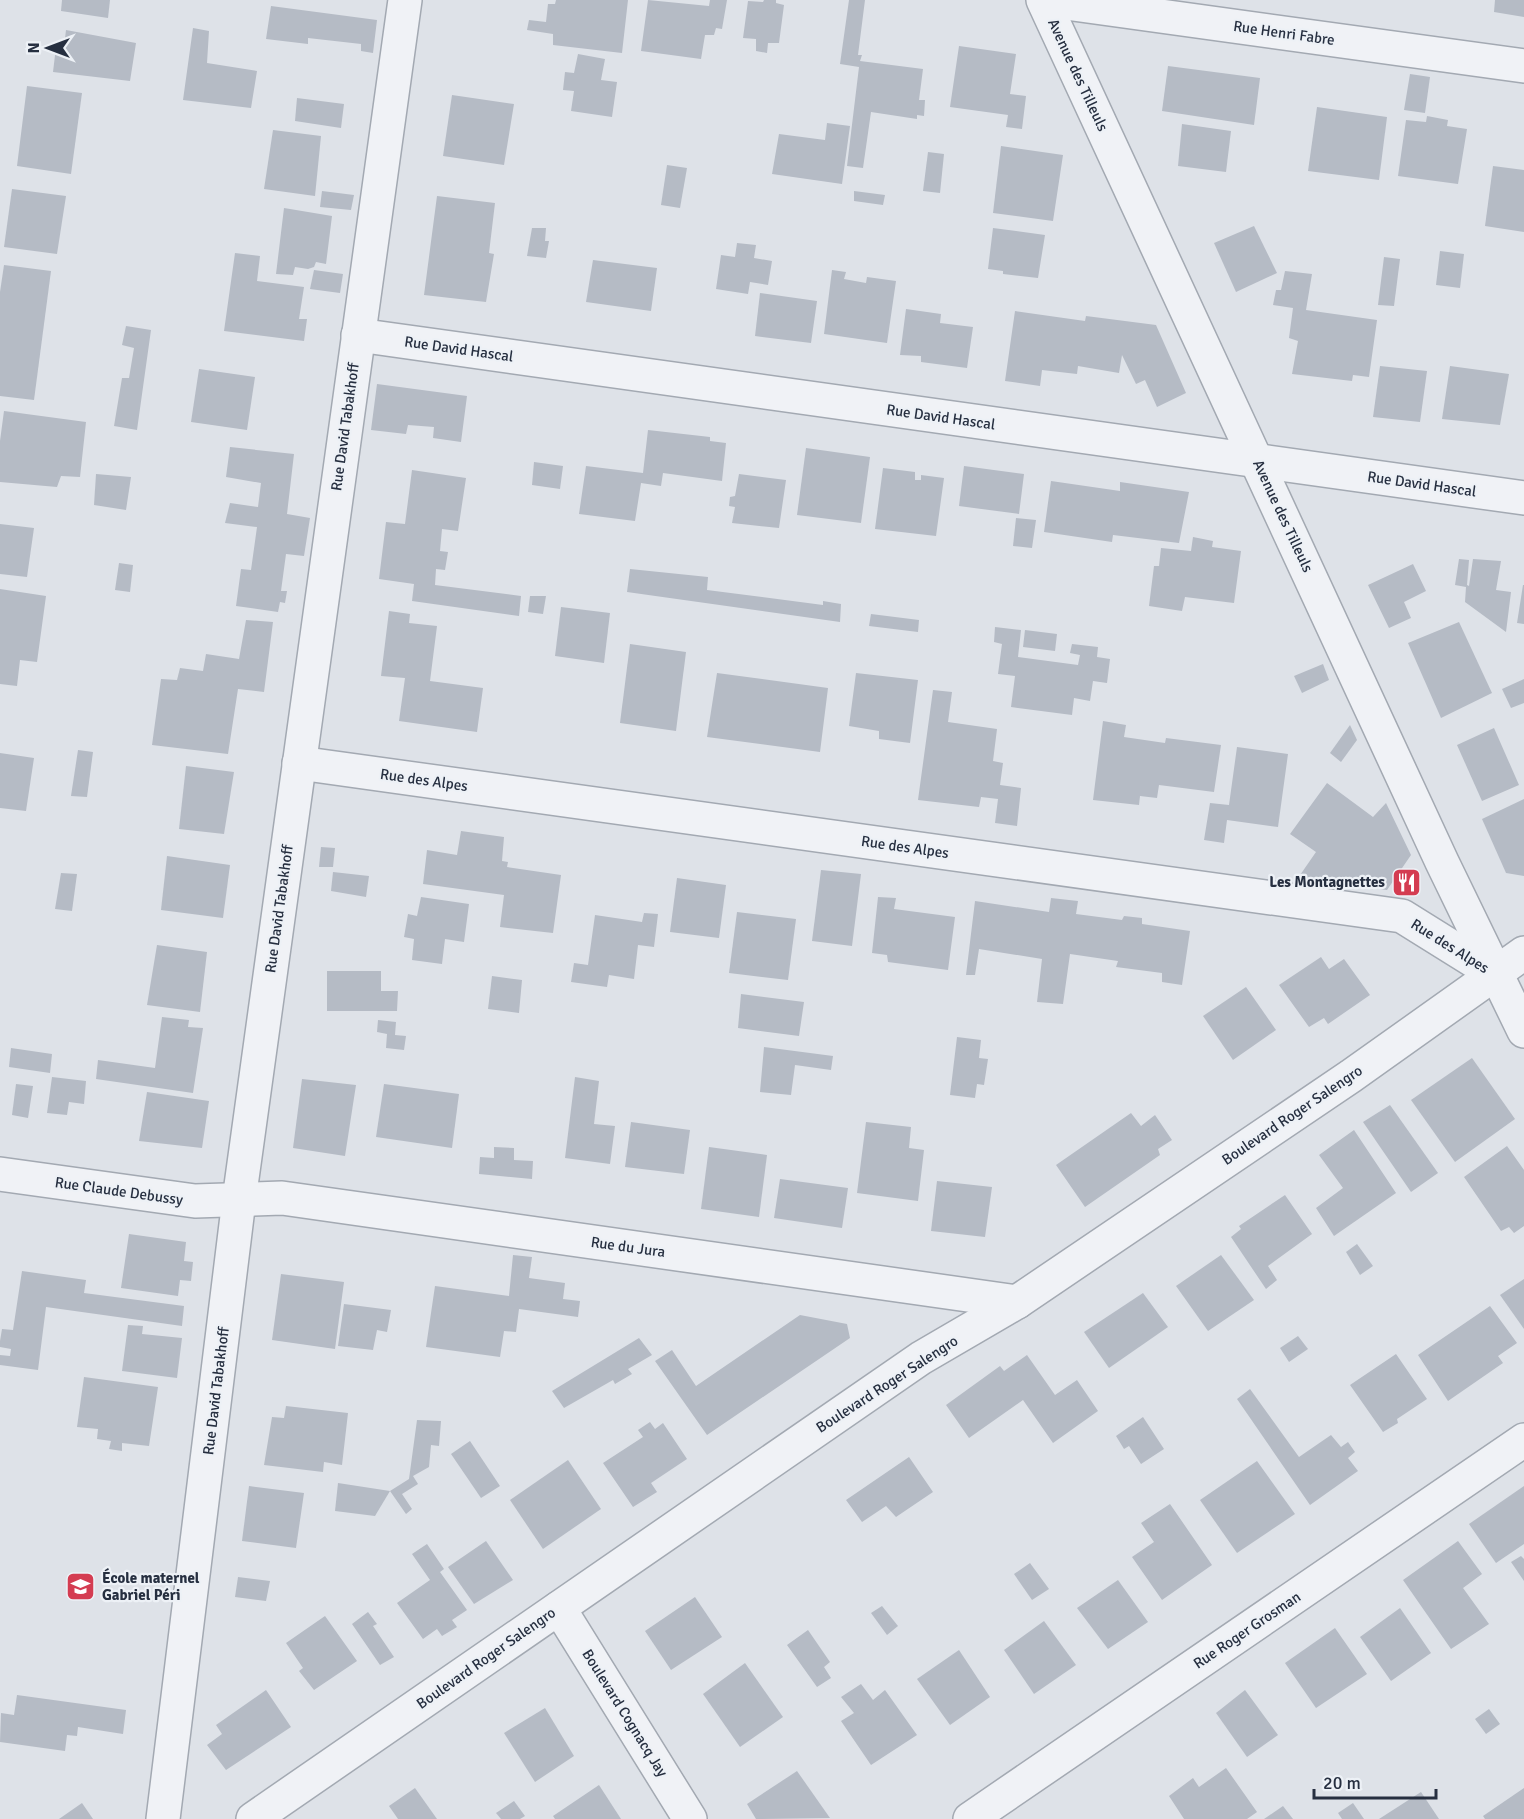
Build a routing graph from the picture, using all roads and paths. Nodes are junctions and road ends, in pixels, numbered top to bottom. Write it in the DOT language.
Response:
graph roads {
  1 [pos="405,0"];
  2 [pos="1044,0"];
  3 [pos="1524,66"];
  4 [pos="358,335"];
  5 [pos="1259,462"];
  6 [pos="1524,498"];
  7 [pos="299,763"];
  8 [pos="1524,952"];
  9 [pos="1495,974"];
  10 [pos="1524,1030"];
  11 [pos="0,1174"];
  12 [pos="239,1200"];
  13 [pos="1017,1302"];
  14 [pos="1524,1440"];
  15 [pos="559,1608"];
  16 [pos="163,1819"];
  17 [pos="253,1819"];
  18 [pos="690,1819"];
  19 [pos="970,1819"];
  1 -- 4 [label="street, Rue David Tabakhoff"];
  2 -- 3 [label="street, Rue Henri Fabre"];
  2 -- 5 [label="street, Avenue des Tilleuls"];
  4 -- 5 [label="street, Rue David Hascal"];
  4 -- 7 [label="street, Rue David Tabakhoff"];
  5 -- 6 [label="street, Rue David Hascal"];
  5 -- 9 [label="street, Avenue des Tilleuls"];
  7 -- 9 [label="street, Rue des Alpes"];
  7 -- 12 [label="street, Rue David Tabakhoff"];
  8 -- 9 [label="street, Boulevard Roger Salengro"];
  9 -- 10 [label="street, Avenue des Tilleuls"];
  9 -- 13 [label="street, Boulevard Roger Salengro"];
  11 -- 12 [label="street, Rue Claude Debussy"];
  12 -- 13 [label="street, Rue du Jura"];
  12 -- 16 [label="street, Rue David Tabakhoff"];
  13 -- 15 [label="street, Boulevard Roger Salengro"];
  14 -- 19 [label="street, Rue Roger Grosman"];
  15 -- 17 [label="street, Boulevard Roger Salengro"];
  15 -- 18 [label="street, Boulevard Cognacq Jay"];
}
